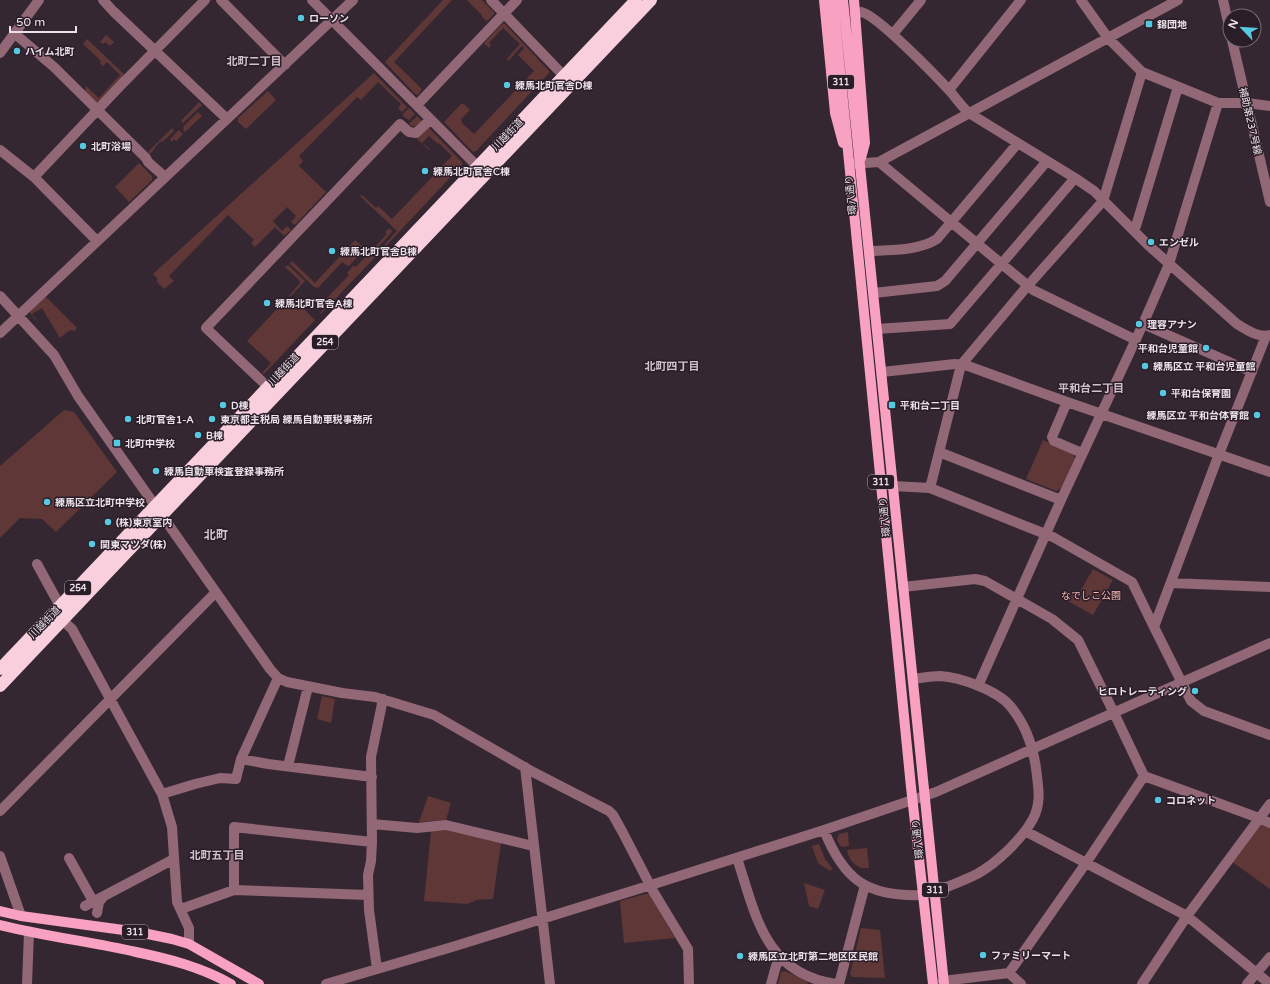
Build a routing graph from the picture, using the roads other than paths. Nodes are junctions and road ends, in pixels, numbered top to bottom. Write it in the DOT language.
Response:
graph roads {
  1 [pos="39,0"];
  2 [pos="103,0"];
  3 [pos="205,0"];
  4 [pos="221,0"];
  5 [pos="312,0"];
  6 [pos="353,0"];
  7 [pos="491,0"];
  8 [pos="517,0"];
  9 [pos="636,0"];
  10 [pos="651,0"];
  11 [pos="824,0"];
  12 [pos="833,0"];
  13 [pos="843,0"];
  14 [pos="854,0"];
  15 [pos="921,0"];
  16 [pos="1022,0"];
  17 [pos="1081,0"];
  18 [pos="1178,0"];
  19 [pos="855,13"];
  20 [pos="504,14"];
  21 [pos="332,20"];
  22 [pos="14,33"];
  23 [pos="893,34"];
  24 [pos="1108,38"];
  25 [pos="1234,48"];
  26 [pos="155,51"];
  27 [pos="0,53"];
  28 [pos="285,65"];
  29 [pos="1142,72"];
  30 [pos="564,75"];
  31 [pos="1178,88"];
  32 [pos="949,90"];
  33 [pos="1218,103"];
  34 [pos="1247,103"];
  35 [pos="417,105"];
  36 [pos="1270,106"];
  37 [pos="98,110"];
  38 [pos="969,113"];
  39 [pos="227,119"];
  40 [pos="430,120"];
  41 [pos="1018,143"];
  42 [pos="0,150"];
  43 [pos="1048,161"];
  44 [pos="878,162"];
  45 [pos="854,164"];
  46 [pos="481,170"];
  47 [pos="165,177"];
  48 [pos="34,178"];
  49 [pos="1075,178"];
  50 [pos="1103,201"];
  51 [pos="1270,202"];
  52 [pos="951,222"];
  53 [pos="1133,230"];
  54 [pos="97,241"];
  55 [pos="976,244"];
  56 [pos="869,251"];
  57 [pos="1000,264"];
  58 [pos="1169,264"];
  59 [pos="1028,286"];
  60 [pos="874,293"];
  61 [pos="0,296"];
  62 [pos="18,316"];
  63 [pos="1143,324"];
  64 [pos="877,329"];
  65 [pos="0,333"];
  66 [pos="1268,336"];
  67 [pos="1136,340"];
  68 [pos="961,365"];
  69 [pos="882,372"];
  70 [pos="1252,372"];
  71 [pos="268,387"];
  72 [pos="1067,402"];
  73 [pos="1101,413"];
  74 [pos="939,452"];
  75 [pos="1082,453"];
  76 [pos="1219,454"];
  77 [pos="1270,472"];
  78 [pos="893,486"];
  79 [pos="930,488"];
  80 [pos="1061,500"];
  81 [pos="158,510"];
  82 [pos="1046,534"];
  83 [pos="37,564"];
  84 [pos="1170,583"];
  85 [pos="903,587"];
  86 [pos="1270,587"];
  87 [pos="216,592"];
  88 [pos="1016,598"];
  89 [pos="60,606"];
  90 [pos="62,620"];
  91 [pos="1154,627"];
  92 [pos="1270,643"];
  93 [pos="0,669"];
  94 [pos="278,678"];
  95 [pos="912,679"];
  96 [pos="1182,682"];
  97 [pos="0,686"];
  98 [pos="978,686"];
  99 [pos="308,687"];
  100 [pos="110,699"];
  101 [pos="383,699"];
  102 [pos="1114,713"];
  103 [pos="1270,735"];
  104 [pos="1032,749"];
  105 [pos="241,759"];
  106 [pos="288,766"];
  107 [pos="525,767"];
  108 [pos="1144,776"];
  109 [pos="372,777"];
  110 [pos="162,794"];
  111 [pos="924,796"];
  112 [pos="912,800"];
  113 [pos="1270,804"];
  114 [pos="0,811"];
  115 [pos="1259,818"];
  116 [pos="372,824"];
  117 [pos="1270,824"];
  118 [pos="824,830"];
  119 [pos="1025,831"];
  120 [pos="372,842"];
  121 [pos="533,846"];
  122 [pos="0,856"];
  123 [pos="69,858"];
  124 [pos="736,858"];
  125 [pos="174,859"];
  126 [pos="1086,863"];
  127 [pos="651,885"];
  128 [pos="865,885"];
  129 [pos="234,890"];
  130 [pos="935,892"];
  131 [pos="368,895"];
  132 [pos="923,895"];
  133 [pos="104,896"];
  134 [pos="181,909"];
  135 [pos="0,912"];
  136 [pos="97,913"];
  137 [pos="21,916"];
  138 [pos="1187,916"];
  139 [pos="542,919"];
  140 [pos="0,925"];
  141 [pos="29,932"];
  142 [pos="189,944"];
  143 [pos="1270,957"];
  144 [pos="780,958"];
  145 [pos="377,969"];
  146 [pos="1009,973"];
  147 [pos="1256,973"];
  148 [pos="343,981"];
  149 [pos="944,982"];
  150 [pos="28,984"];
  151 [pos="231,984"];
  152 [pos="259,984"];
  153 [pos="326,984"];
  154 [pos="550,984"];
  155 [pos="690,984"];
  156 [pos="771,984"];
  157 [pos="836,984"];
  158 [pos="839,984"];
  159 [pos="932,984"];
  160 [pos="1021,984"];
  161 [pos="1142,984"];
  162 [pos="1247,984"];
  163 [pos="1270,984"];
  1 -- 22 [label="street"];
  2 -- 26 [label="street"];
  3 -- 26 [label="street"];
  4 -- 28 [label="street"];
  5 -- 21 [label="street"];
  6 -- 21 [label="street"];
  7 -- 20 [label="street"];
  8 -- 20 [label="street"];
  9 -- 30 [label="highway, 川越街道 / 254"];
  10 -- 46 [label="highway, 川越街道 / 254"];
  11 -- 45 [label="main road"];
  12 -- 45 [label="main road, 環八通り / 311"];
  13 -- 45 [label="main road, 環八通り / 311"];
  14 -- 19 [label="main road"];
  15 -- 23 [label="street"];
  16 -- 32 [label="street"];
  17 -- 24 [label="street"];
  18 -- 24 [label="street"];
  19 -- 23 [label="street"];
  19 -- 45 [label="main road"];
  20 -- 30 [label="street"];
  20 -- 35 [label="street"];
  21 -- 28 [label="street"];
  21 -- 35 [label="street"];
  22 -- 27 [label="street"];
  22 -- 37 [label="street"];
  23 -- 32 [label="street"];
  24 -- 29 [label="street"];
  24 -- 38 [label="street"];
  25 -- 34 [label="street, 補助第237号線"];
  26 -- 37 [label="street"];
  26 -- 39 [label="street"];
  28 -- 39 [label="street"];
  29 -- 31 [label="street"];
  29 -- 50 [label="street"];
  30 -- 46 [label="highway, 川越街道 / 254"];
  31 -- 33 [label="street"];
  31 -- 53 [label="street"];
  32 -- 38 [label="street"];
  33 -- 34 [label="street"];
  33 -- 58 [label="street"];
  34 -- 36 [label="street"];
  34 -- 51 [label="street, 補助第237号線"];
  35 -- 40 [label="street"];
  37 -- 47 [label="street"];
  37 -- 48 [label="street"];
  38 -- 41 [label="street"];
  38 -- 44 [label="street"];
  39 -- 47 [label="street"];
  40 -- 46 [label="street"];
  40 -- 71 [label="street"];
  41 -- 43 [label="street"];
  41 -- 52 [label="street"];
  42 -- 48 [label="street"];
  43 -- 49 [label="street"];
  43 -- 55 [label="street"];
  44 -- 45 [label="street"];
  44 -- 52 [label="street"];
  45 -- 56 [label="main road, 環八通り / 311"];
  45 -- 112 [label="main road, 環八通り / 311"];
  46 -- 71 [label="highway, 川越街道 / 254"];
  46 -- 81 [label="highway, 川越街道 / 254"];
  47 -- 54 [label="street"];
  48 -- 54 [label="street"];
  49 -- 50 [label="street"];
  49 -- 57 [label="street"];
  50 -- 53 [label="street"];
  50 -- 59 [label="street"];
  52 -- 55 [label="street"];
  52 -- 56 [label="street"];
  53 -- 58 [label="street"];
  54 -- 62 [label="street"];
  55 -- 57 [label="street"];
  55 -- 60 [label="street"];
  56 -- 60 [label="main road, 環八通り / 311"];
  57 -- 59 [label="street"];
  57 -- 64 [label="street"];
  58 -- 63 [label="street"];
  58 -- 66 [label="street"];
  59 -- 67 [label="street"];
  59 -- 68 [label="street"];
  60 -- 64 [label="main road, 環八通り / 311"];
  61 -- 62 [label="street"];
  62 -- 65 [label="street"];
  62 -- 81 [label="street"];
  63 -- 67 [label="street"];
  63 -- 70 [label="street"];
  64 -- 69 [label="main road, 環八通り / 311"];
  66 -- 70 [label="street"];
  67 -- 73 [label="street"];
  68 -- 69 [label="street"];
  68 -- 72 [label="street"];
  68 -- 74 [label="street"];
  69 -- 78 [label="main road, 環八通り / 311"];
  70 -- 76 [label="street"];
  71 -- 81 [label="highway, 川越街道 / 254"];
  72 -- 73 [label="street"];
  72 -- 75 [label="street"];
  73 -- 75 [label="street"];
  73 -- 76 [label="street"];
  74 -- 79 [label="street"];
  74 -- 80 [label="street"];
  75 -- 80 [label="street"];
  76 -- 77 [label="street"];
  76 -- 84 [label="street"];
  78 -- 79 [label="street"];
  78 -- 85 [label="main road, 環八通り / 311"];
  79 -- 82 [label="street"];
  80 -- 82 [label="street"];
  81 -- 87 [label="street"];
  81 -- 89 [label="highway, 川越街道 / 254"];
  81 -- 90 [label="highway, 川越街道 / 254"];
  82 -- 88 [label="street"];
  82 -- 91 [label="street"];
  83 -- 89 [label="street"];
  84 -- 86 [label="street"];
  84 -- 91 [label="street"];
  85 -- 88 [label="street"];
  85 -- 95 [label="main road, 環八通り / 311"];
  87 -- 94 [label="street"];
  87 -- 100 [label="street"];
  88 -- 98 [label="street"];
  88 -- 102 [label="street"];
  89 -- 93 [label="highway, 川越街道 / 254"];
  90 -- 97 [label="highway, 川越街道 / 254"];
  90 -- 100 [label="street"];
  91 -- 96 [label="street"];
  92 -- 96 [label="street"];
  94 -- 99 [label="street"];
  94 -- 105 [label="street"];
  95 -- 98 [label="street"];
  95 -- 111 [label="main road, 環八通り / 311"];
  96 -- 102 [label="street"];
  96 -- 103 [label="street"];
  98 -- 104 [label="street"];
  99 -- 101 [label="street"];
  99 -- 106 [label="street"];
  100 -- 110 [label="street"];
  100 -- 114 [label="street"];
  101 -- 107 [label="street"];
  101 -- 109 [label="street"];
  102 -- 104 [label="street"];
  102 -- 108 [label="street"];
  104 -- 111 [label="street"];
  104 -- 119 [label="street"];
  105 -- 106 [label="street"];
  105 -- 110 [label="street"];
  106 -- 109 [label="street"];
  107 -- 121 [label="street"];
  107 -- 127 [label="street"];
  108 -- 115 [label="street"];
  108 -- 126 [label="street"];
  109 -- 116 [label="street"];
  110 -- 125 [label="street"];
  111 -- 112 [label="street"];
  111 -- 130 [label="main road, 環八通り / 311"];
  112 -- 118 [label="street"];
  112 -- 132 [label="main road, 環八通り / 311"];
  113 -- 115 [label="street"];
  115 -- 117 [label="street"];
  115 -- 138 [label="street"];
  116 -- 120 [label="street"];
  116 -- 121 [label="street"];
  118 -- 124 [label="street"];
  118 -- 128 [label="street"];
  119 -- 126 [label="street"];
  119 -- 130 [label="street"];
  120 -- 129 [label="street"];
  120 -- 131 [label="street"];
  121 -- 139 [label="street"];
  122 -- 137 [label="street"];
  123 -- 133 [label="street"];
  124 -- 127 [label="street"];
  124 -- 144 [label="street"];
  125 -- 133 [label="street"];
  125 -- 134 [label="street"];
  126 -- 138 [label="street"];
  126 -- 146 [label="street"];
  127 -- 139 [label="street"];
  127 -- 155 [label="street"];
  128 -- 132 [label="street"];
  128 -- 158 [label="street"];
  129 -- 131 [label="street"];
  129 -- 134 [label="street"];
  130 -- 149 [label="main road, 環八通り / 311"];
  131 -- 145 [label="street"];
  132 -- 159 [label="main road, 環八通り / 311"];
  133 -- 136 [label="street"];
  134 -- 142 [label="street"];
  135 -- 137 [label="main road, 311"];
  137 -- 142 [label="main road, 311"];
  138 -- 147 [label="street"];
  138 -- 161 [label="street"];
  139 -- 145 [label="street"];
  139 -- 154 [label="street"];
  140 -- 141 [label="main road, 311"];
  141 -- 150 [label="street"];
  141 -- 151 [label="main road, 311"];
  142 -- 152 [label="main road, 311"];
  143 -- 147 [label="street"];
  144 -- 156 [label="street"];
  144 -- 157 [label="street"];
  145 -- 148 [label="street"];
  146 -- 149 [label="street"];
  146 -- 160 [label="street"];
  147 -- 162 [label="street"];
  147 -- 163 [label="street"];
  148 -- 153 [label="street"];
}
